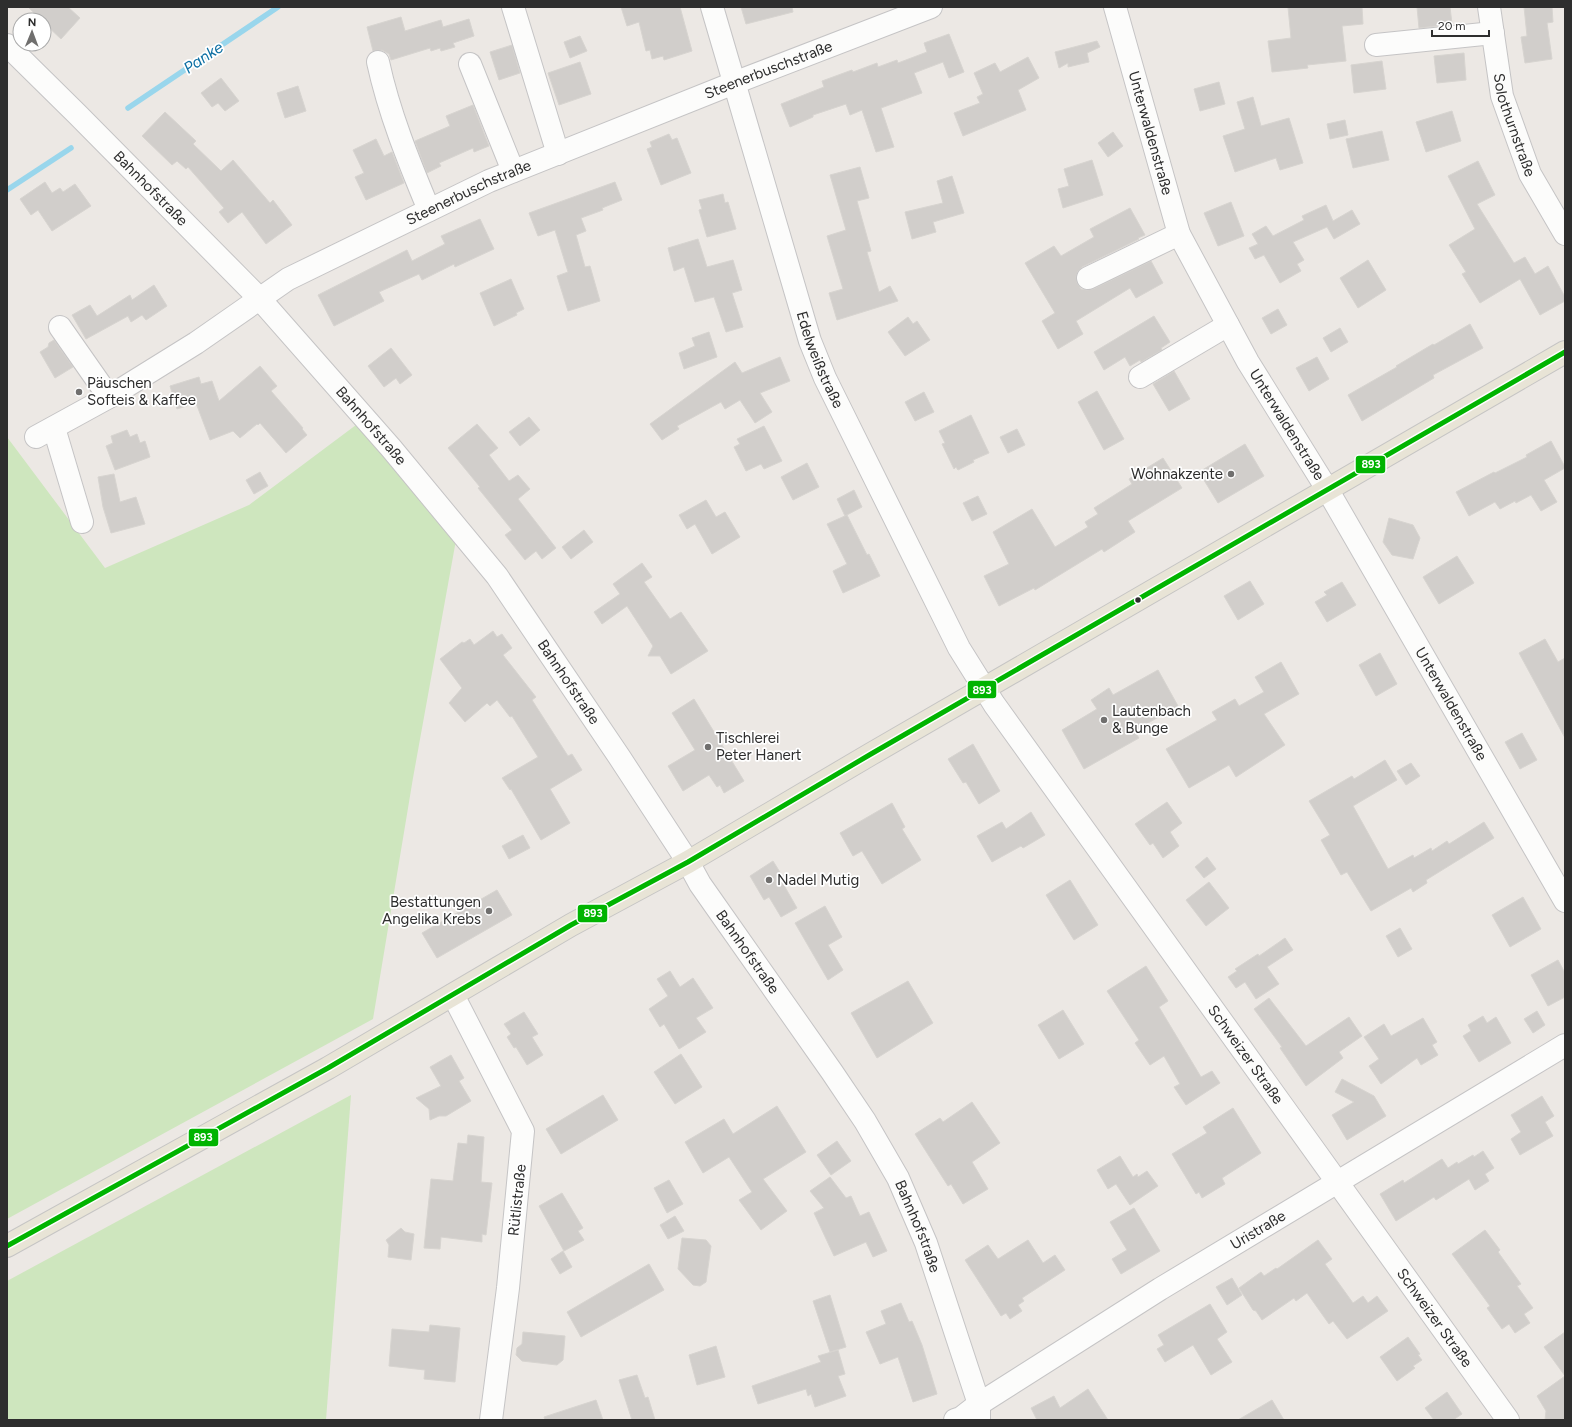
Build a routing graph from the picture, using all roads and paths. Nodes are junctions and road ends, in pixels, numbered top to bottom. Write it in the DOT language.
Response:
graph roads {
  1 [pos="513,7"];
  2 [pos="712,7"];
  3 [pos="931,7"];
  4 [pos="1115,7"];
  5 [pos="1489,7"];
  6 [pos="1493,33"];
  7 [pos="7,45"];
  8 [pos="1376,45"];
  9 [pos="378,62"];
  10 [pos="470,64"];
  11 [pos="734,83"];
  12 [pos="558,154"];
  13 [pos="513,171"];
  14 [pos="429,210"];
  15 [pos="1179,234"];
  16 [pos="1565,234"];
  17 [pos="1088,278"];
  18 [pos="258,298"];
  19 [pos="1228,325"];
  20 [pos="60,327"];
  21 [pos="1565,352"];
  22 [pos="1140,377"];
  23 [pos="109,397"];
  24 [pos="1326,489"];
  25 [pos="82,522"];
  26 [pos="984,690"];
  27 [pos="688,862"];
  28 [pos="1565,901"];
  29 [pos="453,995"];
  30 [pos="1565,1045"];
  31 [pos="1336,1182"];
  32 [pos="7,1246"];
  33 [pos="979,1412"];
  34 [pos="491,1420"];
  35 [pos="955,1420"];
  36 [pos="1508,1420"];
  1 -- 12 [label="street"];
  2 -- 11 [label="street, Edelweißstraße"];
  3 -- 11 [label="street, Steenerbuschstraße"];
  4 -- 15 [label="street, Unterwaldenstraße"];
  5 -- 6 [label="street, Solothurnstraße"];
  6 -- 8 [label="street"];
  6 -- 16 [label="street, Solothurnstraße"];
  7 -- 18 [label="street, Bahnhofstraße"];
  9 -- 14 [label="street"];
  10 -- 13 [label="street"];
  11 -- 12 [label="street, Steenerbuschstraße"];
  11 -- 26 [label="street, Edelweißstraße"];
  12 -- 13 [label="street, Steenerbuschstraße"];
  13 -- 14 [label="street, Steenerbuschstraße"];
  14 -- 18 [label="street, Steenerbuschstraße"];
  15 -- 17 [label="street"];
  15 -- 19 [label="street, Unterwaldenstraße"];
  18 -- 23 [label="street, Steenerbuschstraße"];
  18 -- 27 [label="street, Bahnhofstraße"];
  19 -- 22 [label="street"];
  19 -- 24 [label="street, Unterwaldenstraße"];
  20 -- 23 [label="street"];
  21 -- 24 [label="main road"];
  23 -- 25 [label="street, Steenerbuschstraße"];
  24 -- 26 [label="main road"];
  24 -- 28 [label="street, Unterwaldenstraße"];
  26 -- 27 [label="main road"];
  26 -- 31 [label="street, Schweizer Straße"];
  27 -- 29 [label="main road"];
  27 -- 33 [label="street, Bahnhofstraße"];
  29 -- 32 [label="main road"];
  29 -- 34 [label="street, Rütlistraße"];
  30 -- 31 [label="street, Uristraße"];
  31 -- 33 [label="street, Uristraße"];
  31 -- 36 [label="street, Schweizer Straße"];
  33 -- 35 [label="street, Uristraße"];
}
